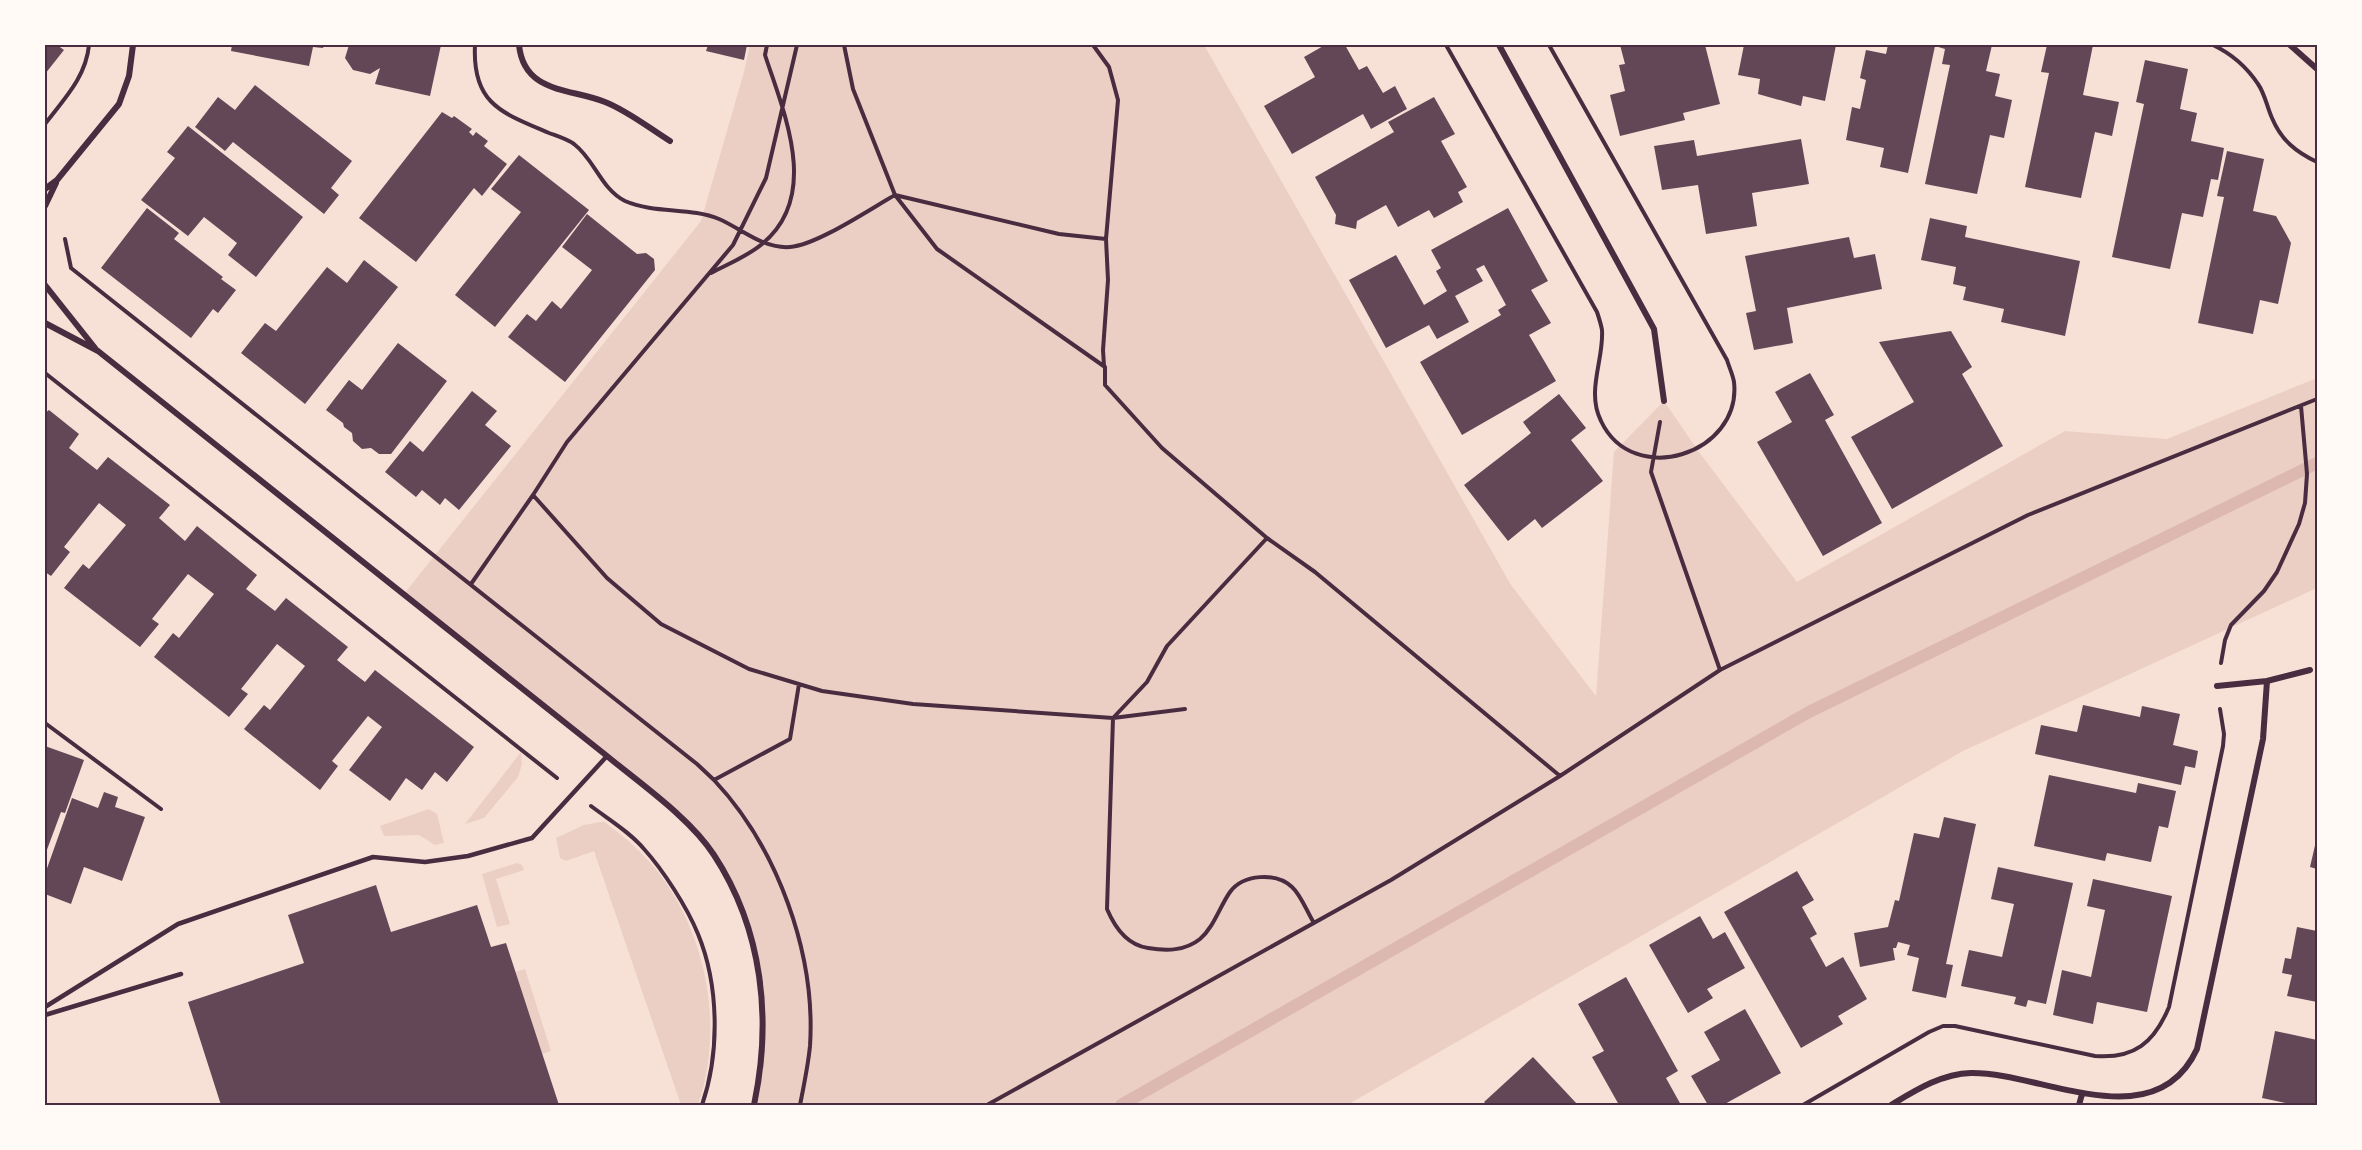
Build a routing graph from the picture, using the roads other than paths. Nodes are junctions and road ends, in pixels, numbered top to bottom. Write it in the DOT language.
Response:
graph roads {
  1 [pos="133,45"];
  2 [pos="519,45"];
  3 [pos="1499,45"];
  4 [pos="2290,45"];
  5 [pos="2317,69"];
  6 [pos="670,141"];
  7 [pos="57,180"];
  8 [pos="45,189"];
  9 [pos="45,206"];
  10 [pos="45,285"];
  11 [pos="45,323"];
  12 [pos="98,351"];
  13 [pos="1664,401"];
  14 [pos="2310,670"];
  15 [pos="2267,681"];
  16 [pos="2217,686"];
  17 [pos="607,756"];
  18 [pos="181,974"];
  19 [pos="45,1007"];
  20 [pos="45,1015"];
  21 [pos="2082,1094"];
  22 [pos="754,1105"];
  23 [pos="1891,1105"];
  24 [pos="2079,1105"];
  1 -- 7 [label="street"];
  2 -- 6 [label="street"];
  3 -- 13 [label="street"];
  4 -- 5 [label="street"];
  7 -- 8 [label="street"];
  7 -- 9 [label="street"];
  10 -- 12 [label="street"];
  11 -- 12 [label="street"];
  12 -- 17 [label="street"];
  14 -- 15 [label="street"];
  15 -- 16 [label="street"];
  15 -- 21 [label="street"];
  17 -- 19 [label="lane"];
  17 -- 22 [label="street"];
  18 -- 20 [label="lane"];
  21 -- 23 [label="street"];
  21 -- 24 [label="street"];
}
